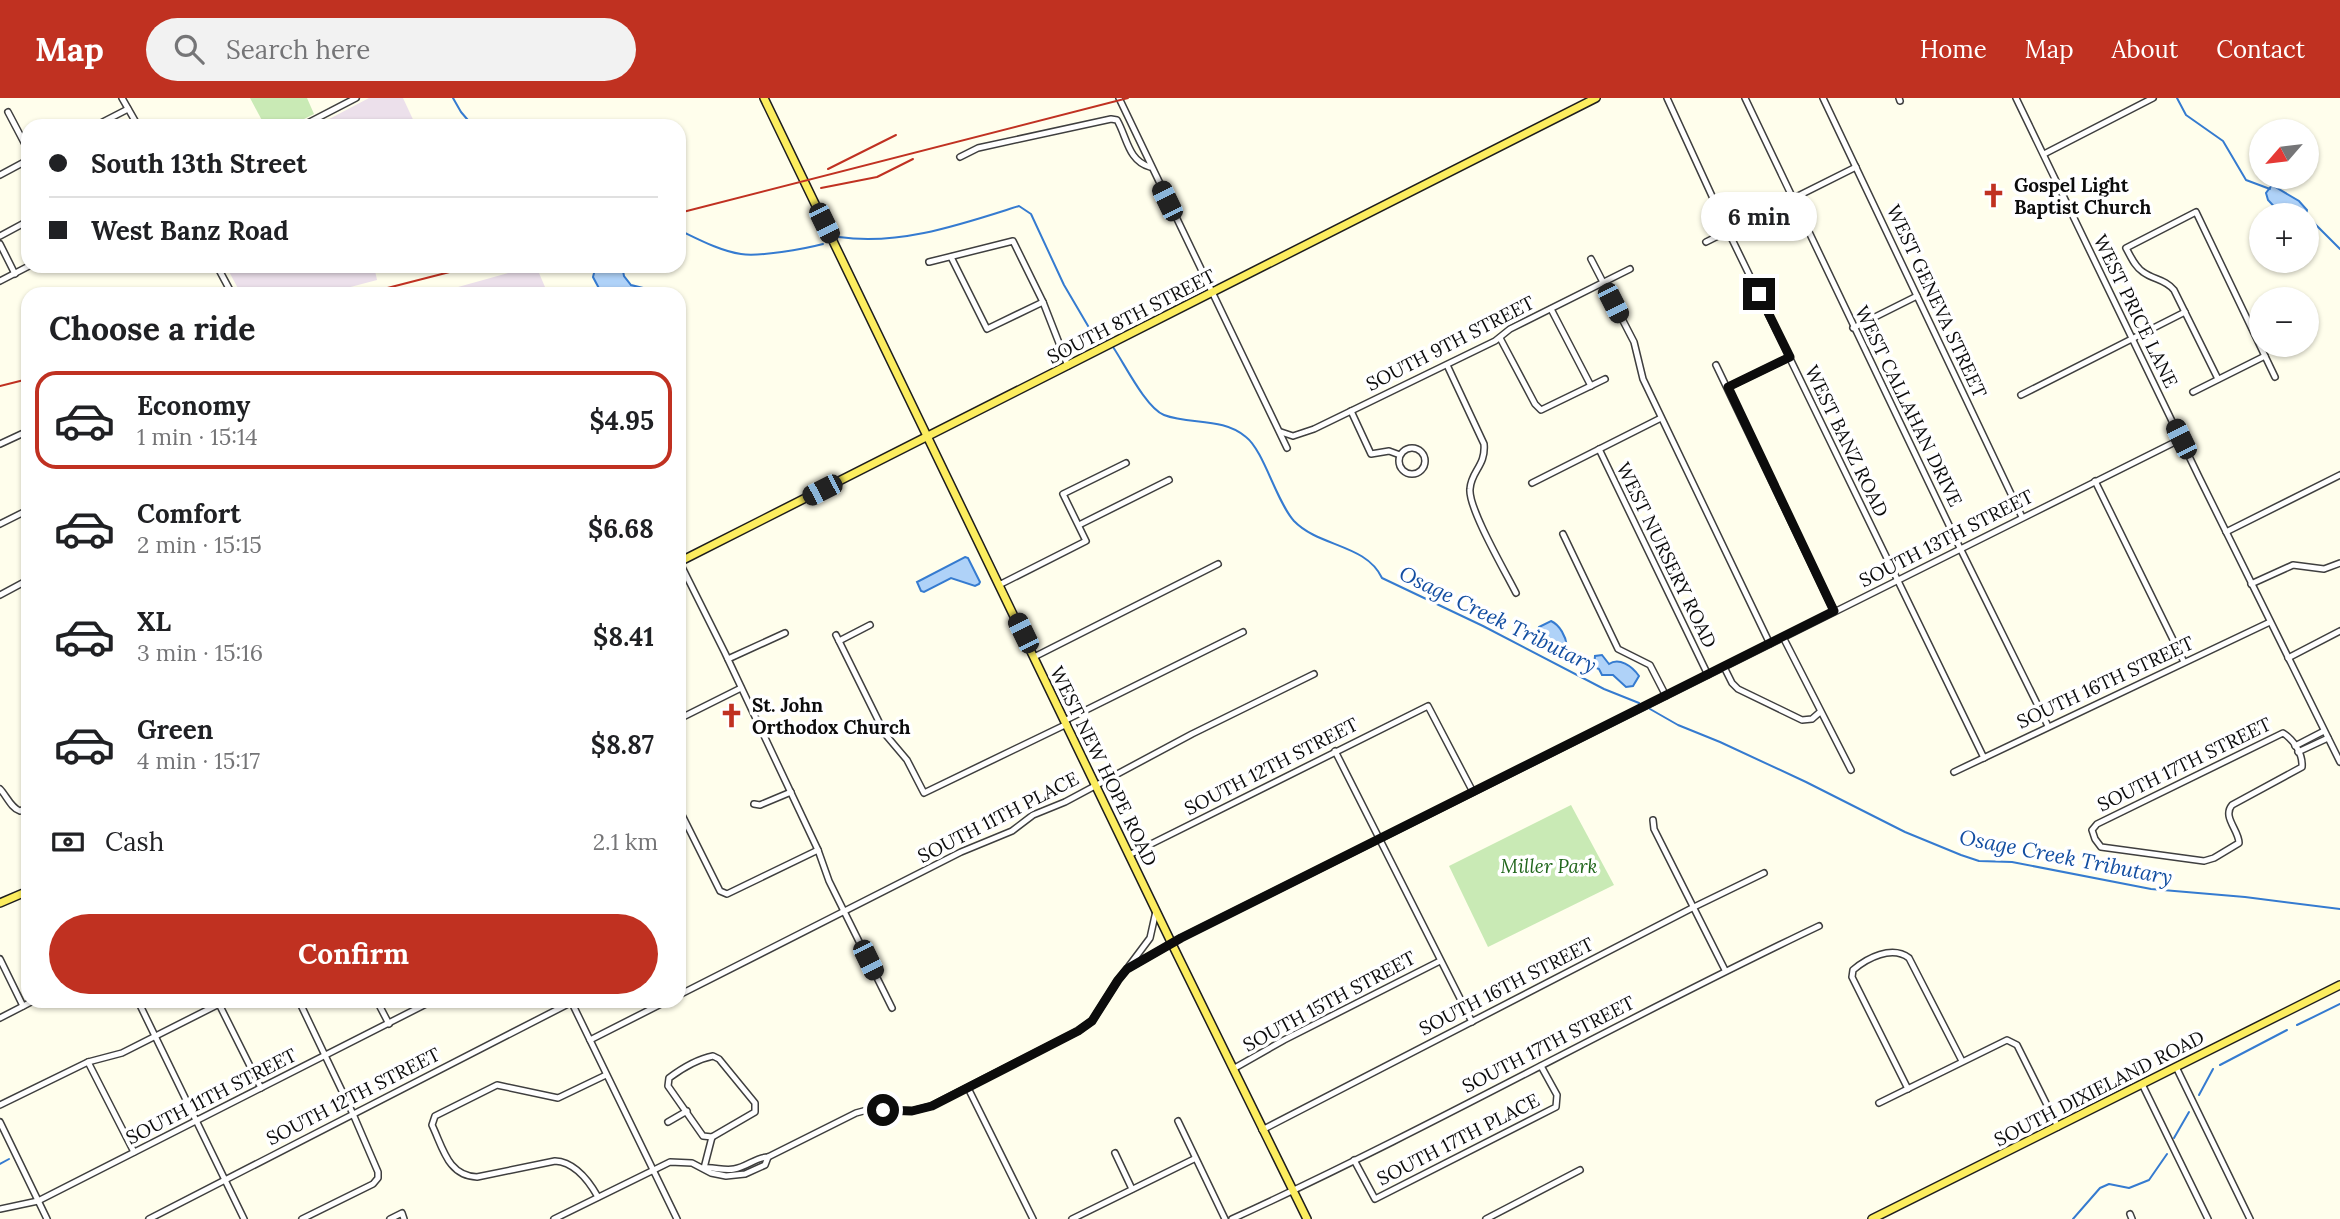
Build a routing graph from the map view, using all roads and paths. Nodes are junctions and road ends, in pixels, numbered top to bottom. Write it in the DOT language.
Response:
graph roads {
  1 [pos="122,98"];
  2 [pos="356,98"];
  3 [pos="764,98"];
  4 [pos="1119,98"];
  5 [pos="1597,98"];
  6 [pos="1667,98"];
  7 [pos="1745,98"];
  8 [pos="1823,98"];
  9 [pos="2016,98"];
  10 [pos="2153,98"];
  11 [pos="128,109"];
  12 [pos="8,112"];
  13 [pos="109,119"];
  14 [pos="134,119"];
  15 [pos="316,119"];
  16 [pos="21,137"];
  17 [pos="2043,154"];
  18 [pos="960,157"];
  19 [pos="21,164"];
  20 [pos="1150,167"];
  21 [pos="1856,167"];
  22 [pos="0,175"];
  23 [pos="1792,198"];
  24 [pos="21,226"];
  25 [pos="1728,231"];
  26 [pos="0,236"];
  27 [pos="1706,242"];
  28 [pos="0,244"];
  29 [pos="951,257"];
  30 [pos="1591,259"];
  31 [pos="929,262"];
  32 [pos="1630,269"];
  33 [pos="21,271"];
  34 [pos="15,274"];
  35 [pos="0,281"];
  36 [pos="1603,283"];
  37 [pos="1211,293"];
  38 [pos="1916,296"];
  39 [pos="1043,302"];
  40 [pos="1551,309"];
  41 [pos="2185,313"];
  42 [pos="2249,323"];
  43 [pos="1853,328"];
  44 [pos="1500,338"];
  45 [pos="2132,338"];
  46 [pos="1790,357"];
  47 [pos="2263,357"];
  48 [pos="2265,357"];
  49 [pos="1447,365"];
  50 [pos="1716,365"];
  51 [pos="1068,366"];
  52 [pos="2275,377"];
  53 [pos="1605,379"];
  54 [pos="2218,379"];
  55 [pos="1591,386"];
  56 [pos="1728,387"];
  57 [pos="2193,391"];
  58 [pos="2021,395"];
  59 [pos="1351,411"];
  60 [pos="1661,418"];
  61 [pos="1280,432"];
  62 [pos="21,434"];
  63 [pos="928,436"];
  64 [pos="2181,439"];
  65 [pos="0,444"];
  66 [pos="1287,448"];
  67 [pos="1599,449"];
  68 [pos="1400,455"];
  69 [pos="1126,463"];
  70 [pos="2340,475"];
  71 [pos="1169,480"];
  72 [pos="2095,481"];
  73 [pos="1532,483"];
  74 [pos="21,514"];
  75 [pos="2022,517"];
  76 [pos="0,524"];
  77 [pos="1079,525"];
  78 [pos="2226,533"];
  79 [pos="1563,534"];
  80 [pos="1960,549"];
  81 [pos="686,558"];
  82 [pos="2340,563"];
  83 [pos="1218,565"];
  84 [pos="686,576"];
  85 [pos="1897,580"];
  86 [pos="0,583"];
  87 [pos="21,584"];
  88 [pos="2251,584"];
  89 [pos="999,585"];
  90 [pos="2,593"];
  91 [pos="1516,593"];
  92 [pos="1834,611"];
  93 [pos="2270,622"];
  94 [pos="870,625"];
  95 [pos="2340,631"];
  96 [pos="1243,632"];
  97 [pos="785,633"];
  98 [pos="1783,637"];
  99 [pos="1770,644"];
  100 [pos="1034,657"];
  101 [pos="2288,658"];
  102 [pos="728,659"];
  103 [pos="2184,662"];
  104 [pos="1724,667"];
  105 [pos="1314,674"];
  106 [pos="1707,675"];
  107 [pos="741,688"];
  108 [pos="1666,696"];
  109 [pos="1820,712"];
  110 [pos="686,716"];
  111 [pos="1066,722"];
  112 [pos="2048,726"];
  113 [pos="2326,735"];
  114 [pos="2297,749"];
  115 [pos="1335,751"];
  116 [pos="1984,758"];
  117 [pos="2340,762"];
  118 [pos="1851,770"];
  119 [pos="1954,772"];
  120 [pos="1096,786"];
  121 [pos="0,790"];
  122 [pos="790,792"];
  123 [pos="1474,792"];
  124 [pos="754,804"];
  125 [pos="21,810"];
  126 [pos="1653,820"];
  127 [pos="686,823"];
  128 [pos="1380,838"];
  129 [pos="818,850"];
  130 [pos="1129,855"];
  131 [pos="1764,873"];
  132 [pos="21,894"];
  133 [pos="0,903"];
  134 [pos="1695,906"];
  135 [pos="1156,911"];
  136 [pos="845,912"];
  137 [pos="1819,926"];
  138 [pos="1172,944"];
  139 [pos="0,959"];
  140 [pos="1440,961"];
  141 [pos="1127,969"];
  142 [pos="1725,970"];
  143 [pos="2340,985"];
  144 [pos="686,992"];
  145 [pos="21,1002"];
  146 [pos="21,1007"];
  147 [pos="142,1008"];
  148 [pos="211,1008"];
  149 [pos="225,1008"];
  150 [pos="302,1008"];
  151 [pos="381,1008"];
  152 [pos="419,1008"];
  153 [pos="557,1008"];
  154 [pos="574,1008"];
  155 [pos="653,1008"];
  156 [pos="892,1008"];
  157 [pos="0,1018"];
  158 [pos="1472,1022"];
  159 [pos="389,1024"];
  160 [pos="156,1037"];
  161 [pos="590,1040"];
  162 [pos="325,1056"];
  163 [pos="1962,1061"];
  164 [pos="88,1062"];
  165 [pos="1541,1066"];
  166 [pos="2176,1067"];
  167 [pos="1233,1069"];
  168 [pos="606,1075"];
  169 [pos="2141,1084"];
  170 [pos="261,1088"];
  171 [pos="968,1088"];
  172 [pos="1908,1088"];
  173 [pos="1879,1103"];
  174 [pos="0,1105"];
  175 [pos="687,1111"];
  176 [pos="353,1114"];
  177 [pos="195,1121"];
  178 [pos="1178,1121"];
  179 [pos="0,1122"];
  180 [pos="668,1122"];
  181 [pos="2058,1127"];
  182 [pos="1262,1130"];
  183 [pos="712,1138"];
  184 [pos="134,1152"];
  185 [pos="1115,1153"];
  186 [pos="1194,1159"];
  187 [pos="1354,1160"];
  188 [pos="704,1168"];
  189 [pos="653,1169"];
  190 [pos="1580,1170"];
  191 [pos="225,1180"];
  192 [pos="1132,1189"];
  193 [pos="1293,1191"];
  194 [pos="598,1197"];
  195 [pos="38,1201"];
  196 [pos="0,1209"];
  197 [pos="403,1216"];
  198 [pos="47,1219"];
  199 [pos="149,1219"];
  200 [pos="244,1219"];
  201 [pos="302,1219"];
  202 [pos="390,1219"];
  203 [pos="554,1219"];
  204 [pos="677,1219"];
  205 [pos="1033,1219"];
  206 [pos="1072,1219"];
  207 [pos="1225,1219"];
  208 [pos="1232,1219"];
  209 [pos="1307,1219"];
  210 [pos="1486,1219"];
  211 [pos="1872,1219"];
  212 [pos="2208,1219"];
  213 [pos="2250,1219"];
  1 -- 11 [label="street"];
  2 -- 15 [label="street"];
  3 -- 63 [label="main road, WEST NEW HOPE ROAD"];
  4 -- 20 [label="street"];
  5 -- 37 [label="main road, SOUTH 8TH STREET"];
  6 -- 25 [label="street, WEST BANZ ROAD"];
  7 -- 23 [label="street, WEST CALLAHAN DRIVE"];
  8 -- 21 [label="street, WEST GENEVA STREET"];
  9 -- 17 [label="street, WEST PRICE LANE"];
  10 -- 17 [label="street"];
  11 -- 13 [label="street"];
  11 -- 14 [label="street"];
  12 -- 16 [label="street"];
  17 -- 45 [label="street, WEST PRICE LANE"];
  18 -- 20 [label="street"];
  19 -- 22 [label="street"];
  20 -- 37 [label="street"];
  21 -- 23 [label="street"];
  21 -- 38 [label="street, WEST GENEVA STREET"];
  23 -- 25 [label="street"];
  23 -- 43 [label="street, WEST CALLAHAN DRIVE"];
  24 -- 26 [label="street"];
  25 -- 27 [label="street"];
  25 -- 46 [label="street, WEST BANZ ROAD"];
  28 -- 34 [label="street"];
  29 -- 31 [label="street"];
  29 -- 39 [label="street"];
  29 -- 39 [label="street"];
  30 -- 36 [label="street"];
  32 -- 36 [label="street, SOUTH 9TH STREET"];
  33 -- 34 [label="street"];
  34 -- 35 [label="street"];
  36 -- 40 [label="street, SOUTH 9TH STREET"];
  36 -- 60 [label="street"];
  37 -- 51 [label="main road, SOUTH 8TH STREET"];
  37 -- 61 [label="street"];
  38 -- 43 [label="street"];
  38 -- 75 [label="street, WEST GENEVA STREET"];
  39 -- 51 [label="street"];
  40 -- 44 [label="street, SOUTH 9TH STREET"];
  40 -- 55 [label="street"];
  41 -- 42 [label="street"];
  41 -- 45 [label="street"];
  41 -- 54 [label="street"];
  43 -- 80 [label="street, WEST CALLAHAN DRIVE"];
  44 -- 49 [label="street, SOUTH 9TH STREET"];
  44 -- 55 [label="street"];
  45 -- 58 [label="street"];
  45 -- 64 [label="street, WEST PRICE LANE"];
  46 -- 56 [label="street"];
  46 -- 85 [label="street, WEST BANZ ROAD"];
  47 -- 54 [label="street"];
  48 -- 52 [label="street"];
  49 -- 59 [label="street, SOUTH 9TH STREET"];
  49 -- 91 [label="street"];
  50 -- 56 [label="street"];
  51 -- 63 [label="main road, SOUTH 8TH STREET"];
  53 -- 55 [label="street"];
  54 -- 57 [label="street"];
  56 -- 92 [label="street"];
  59 -- 61 [label="street, SOUTH 9TH STREET"];
  59 -- 68 [label="street"];
  60 -- 67 [label="street"];
  60 -- 99 [label="street"];
  61 -- 66 [label="street"];
  62 -- 65 [label="street"];
  63 -- 81 [label="main road, SOUTH 8TH STREET"];
  63 -- 89 [label="main road, WEST NEW HOPE ROAD"];
  64 -- 72 [label="street, SOUTH 13TH STREET"];
  64 -- 78 [label="street, WEST PRICE LANE"];
  67 -- 73 [label="street"];
  67 -- 106 [label="street, WEST NURSERY ROAD"];
  68 -- 68 [label="street"];
  69 -- 77 [label="street"];
  70 -- 78 [label="street"];
  71 -- 77 [label="street"];
  72 -- 75 [label="street, SOUTH 13TH STREET"];
  72 -- 103 [label="street"];
  74 -- 76 [label="street"];
  75 -- 80 [label="street, SOUTH 13TH STREET"];
  77 -- 89 [label="street"];
  78 -- 88 [label="street, WEST PRICE LANE"];
  79 -- 108 [label="street"];
  80 -- 85 [label="street, SOUTH 13TH STREET"];
  80 -- 112 [label="street, WEST CALLAHAN DRIVE"];
  82 -- 88 [label="street"];
  83 -- 100 [label="street"];
  84 -- 102 [label="street"];
  85 -- 92 [label="street, SOUTH 13TH STREET"];
  85 -- 116 [label="street, WEST BANZ ROAD"];
  86 -- 90 [label="street"];
  87 -- 90 [label="street"];
  88 -- 93 [label="street, WEST PRICE LANE"];
  89 -- 100 [label="main road, WEST NEW HOPE ROAD"];
  92 -- 98 [label="street, SOUTH 13TH STREET"];
  93 -- 101 [label="street, WEST PRICE LANE"];
  93 -- 103 [label="street, SOUTH 16TH STREET"];
  94 -- 111 [label="street"];
  95 -- 101 [label="street"];
  96 -- 111 [label="street"];
  97 -- 102 [label="street"];
  98 -- 99 [label="street, SOUTH 13TH STREET"];
  98 -- 109 [label="street"];
  99 -- 104 [label="street, SOUTH 13TH STREET"];
  100 -- 111 [label="main road, WEST NEW HOPE ROAD"];
  101 -- 113 [label="street, WEST PRICE LANE"];
  102 -- 107 [label="street"];
  103 -- 112 [label="street, SOUTH 16TH STREET"];
  104 -- 106 [label="street, SOUTH 13TH STREET"];
  104 -- 109 [label="street, WEST NURSERY ROAD"];
  105 -- 120 [label="street, SOUTH 11TH PLACE"];
  106 -- 108 [label="street, SOUTH 13TH STREET"];
  107 -- 110 [label="street"];
  107 -- 122 [label="street"];
  108 -- 123 [label="street, SOUTH 13TH STREET"];
  109 -- 118 [label="street"];
  111 -- 120 [label="main road, WEST NEW HOPE ROAD"];
  112 -- 116 [label="street, SOUTH 16TH STREET"];
  113 -- 114 [label="street, SOUTH 17TH STREET"];
  113 -- 117 [label="street, WEST PRICE LANE"];
  114 -- 114 [label="street, SOUTH 17TH STREET"];
  115 -- 123 [label="street, SOUTH 12TH STREET"];
  115 -- 128 [label="street"];
  115 -- 130 [label="street, SOUTH 12TH STREET"];
  116 -- 119 [label="street, SOUTH 16TH STREET"];
  120 -- 130 [label="main road, WEST NEW HOPE ROAD"];
  120 -- 136 [label="street, SOUTH 11TH PLACE"];
  121 -- 125 [label="street"];
  122 -- 124 [label="street"];
  122 -- 129 [label="street"];
  123 -- 128 [label="street, SOUTH 13TH STREET"];
  126 -- 134 [label="street"];
  127 -- 129 [label="street"];
  128 -- 138 [label="street, SOUTH 13TH STREET"];
  128 -- 140 [label="street"];
  129 -- 136 [label="street"];
  130 -- 135 [label="main road, WEST NEW HOPE ROAD"];
  131 -- 134 [label="street, SOUTH 16TH STREET"];
  132 -- 133 [label="main road"];
  134 -- 142 [label="street"];
  134 -- 158 [label="street, SOUTH 16TH STREET"];
  135 -- 138 [label="main road, WEST NEW HOPE ROAD"];
  135 -- 141 [label="street"];
  136 -- 144 [label="street, SOUTH 11TH PLACE"];
  136 -- 156 [label="street"];
  137 -- 142 [label="street, SOUTH 17TH STREET"];
  138 -- 141 [label="street, SOUTH 13TH STREET"];
  138 -- 167 [label="main road, WEST NEW HOPE ROAD"];
  139 -- 145 [label="street"];
  140 -- 158 [label="street"];
  140 -- 167 [label="street, SOUTH 15TH STREET"];
  141 -- 171 [label="street, SOUTH 13TH STREET"];
  142 -- 165 [label="street, SOUTH 17TH STREET"];
  143 -- 166 [label="main road, SOUTH DIXIELAND ROAD"];
  146 -- 157 [label="street"];
  147 -- 160 [label="street"];
  148 -- 160 [label="street"];
  149 -- 170 [label="street"];
  150 -- 162 [label="street"];
  151 -- 159 [label="street"];
  152 -- 159 [label="street, SOUTH 11TH STREET"];
  153 -- 176 [label="street, SOUTH 12TH STREET"];
  154 -- 161 [label="street"];
  155 -- 161 [label="street"];
  158 -- 182 [label="street, SOUTH 16TH STREET"];
  159 -- 162 [label="street, SOUTH 11TH STREET"];
  160 -- 164 [label="street"];
  160 -- 177 [label="street"];
  161 -- 168 [label="street"];
  162 -- 170 [label="street, SOUTH 11TH STREET"];
  162 -- 176 [label="street"];
  163 -- 172 [label="street"];
  163 -- 172 [label="street"];
  163 -- 181 [label="street"];
  164 -- 174 [label="street"];
  164 -- 184 [label="street"];
  165 -- 187 [label="street, SOUTH 17TH STREET"];
  165 -- 187 [label="street, SOUTH 17TH PLACE"];
  166 -- 169 [label="main road, SOUTH DIXIELAND ROAD"];
  166 -- 213 [label="street"];
  167 -- 182 [label="main road, WEST NEW HOPE ROAD"];
  168 -- 189 [label="street"];
  168 -- 194 [label="street"];
  169 -- 181 [label="main road, SOUTH DIXIELAND ROAD"];
  169 -- 212 [label="street"];
  170 -- 177 [label="street, SOUTH 11TH STREET"];
  171 -- 188 [label="street, SOUTH 13TH STREET"];
  171 -- 205 [label="street"];
  172 -- 173 [label="street"];
  175 -- 180 [label="street"];
  175 -- 183 [label="street"];
  175 -- 183 [label="street"];
  176 -- 191 [label="street, SOUTH 12TH STREET"];
  176 -- 201 [label="street"];
  177 -- 184 [label="street, SOUTH 11TH STREET"];
  177 -- 191 [label="street"];
  178 -- 186 [label="street"];
  179 -- 195 [label="street"];
  181 -- 211 [label="main road, SOUTH DIXIELAND ROAD"];
  182 -- 193 [label="main road, WEST NEW HOPE ROAD"];
  183 -- 188 [label="street"];
  184 -- 195 [label="street, SOUTH 11TH STREET"];
  185 -- 192 [label="street"];
  186 -- 192 [label="street"];
  186 -- 207 [label="street"];
  187 -- 193 [label="street, SOUTH 17TH STREET"];
  188 -- 189 [label="street, SOUTH 13TH STREET"];
  189 -- 194 [label="street, SOUTH 13TH STREET"];
  189 -- 204 [label="street"];
  190 -- 210 [label="street"];
  191 -- 199 [label="street, SOUTH 12TH STREET"];
  191 -- 200 [label="street"];
  192 -- 206 [label="street"];
  193 -- 208 [label="street, SOUTH 17TH STREET"];
  193 -- 209 [label="main road, WEST NEW HOPE ROAD"];
  194 -- 203 [label="street, SOUTH 13TH STREET"];
  195 -- 196 [label="street, SOUTH 11TH STREET"];
  195 -- 198 [label="street"];
  197 -- 202 [label="street"];
}
